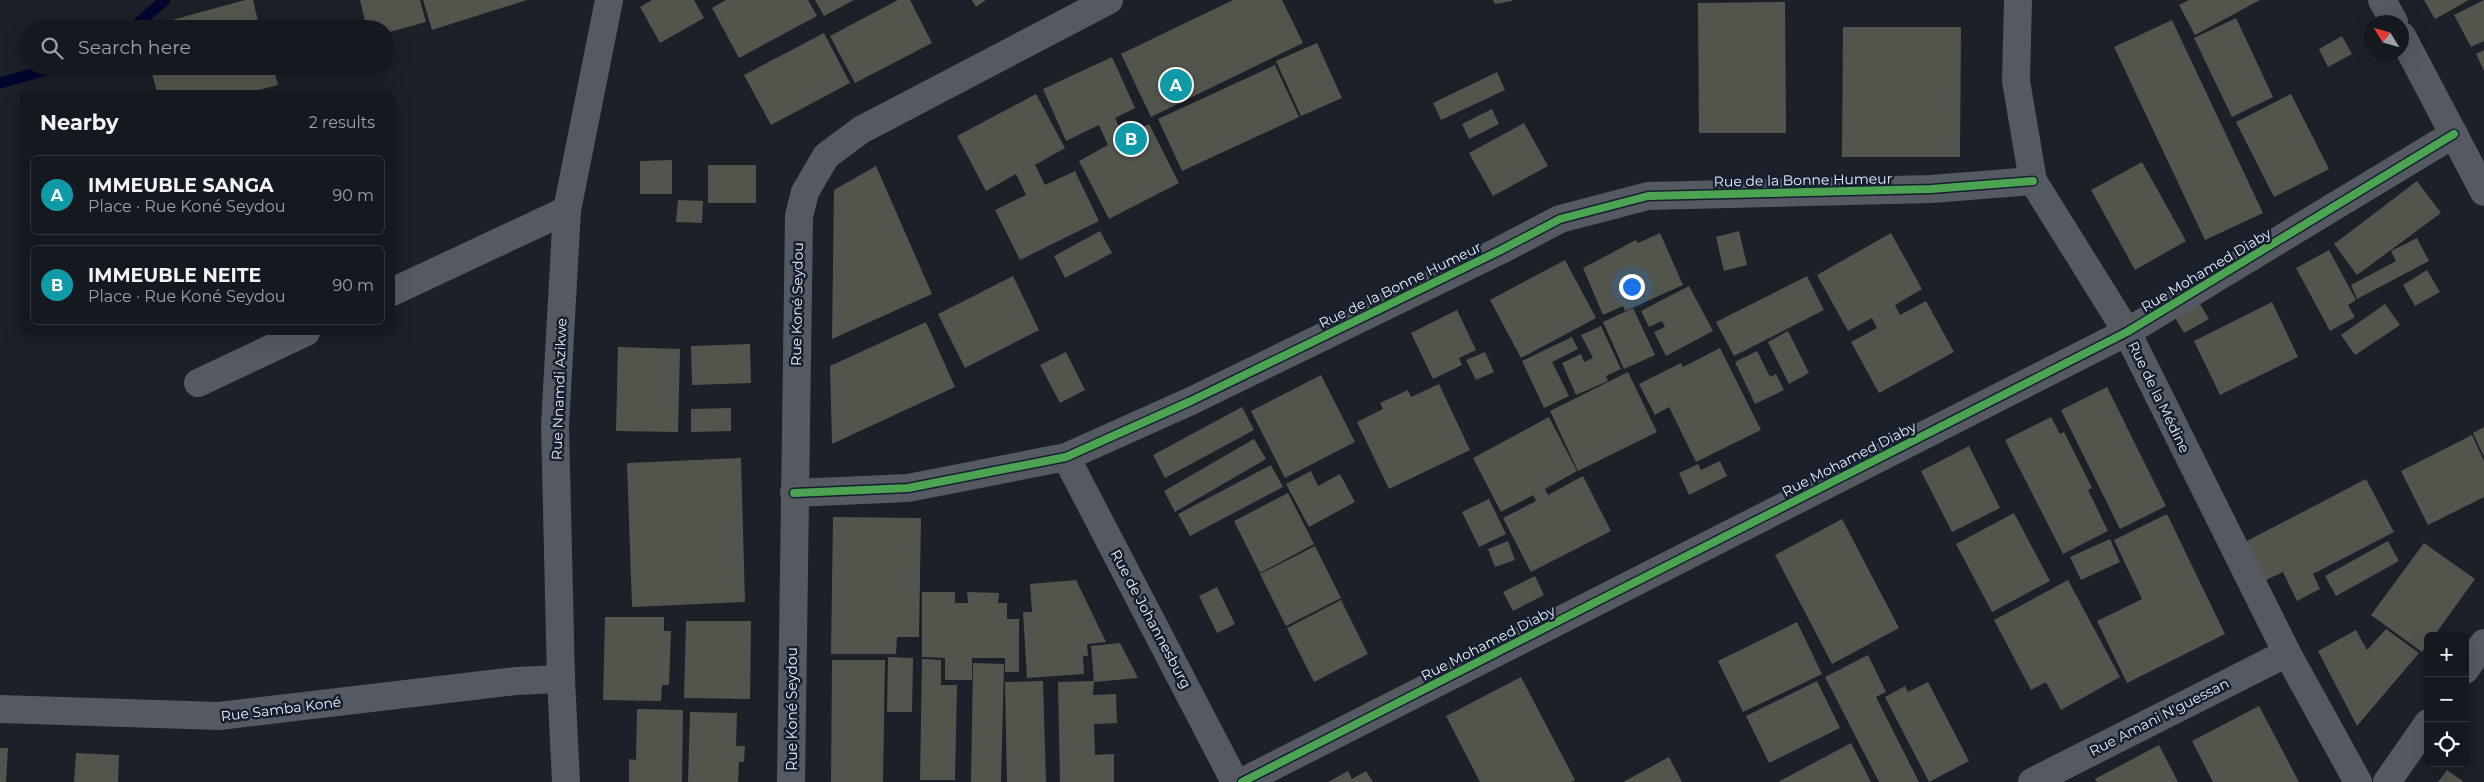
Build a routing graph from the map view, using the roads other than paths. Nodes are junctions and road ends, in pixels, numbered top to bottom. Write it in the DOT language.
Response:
graph roads {
  1 [pos="608,0"];
  2 [pos="1109,0"];
  3 [pos="2018,0"];
  4 [pos="2382,0"];
  5 [pos="2390,15"];
  6 [pos="2409,49"];
  7 [pos="2454,134"];
  8 [pos="2034,181"];
  9 [pos="2484,192"];
  10 [pos="567,210"];
  11 [pos="395,291"];
  12 [pos="2127,332"];
  13 [pos="300,335"];
  14 [pos="198,383"];
  15 [pos="1066,457"];
  16 [pos="794,493"];
  17 [pos="2484,643"];
  18 [pos="2287,653"];
  19 [pos="2469,664"];
  20 [pos="561,680"];
  21 [pos="0,709"];
  22 [pos="2424,729"];
  23 [pos="566,782"];
  24 [pos="791,782"];
  25 [pos="1235,782"];
  26 [pos="1242,782"];
  27 [pos="2032,782"];
  28 [pos="2358,782"];
  29 [pos="2387,782"];
  1 -- 10 [label="street, Rue Nnamdi Azikwe"];
  2 -- 16 [label="street, Rue Koné Seydou"];
  3 -- 8 [label="street, Rue de la Médine"];
  4 -- 5 [label="street"];
  6 -- 7 [label="street"];
  7 -- 9 [label="street"];
  7 -- 12 [label="street, Rue Mohamed Diaby"];
  8 -- 12 [label="street, Rue de la Médine"];
  8 -- 15 [label="street, Rue de la Bonne Humeur"];
  10 -- 11 [label="street"];
  10 -- 20 [label="street, Rue Nnamdi Azikwe"];
  12 -- 18 [label="street, Rue de la Médine"];
  12 -- 26 [label="street, Rue Mohamed Diaby"];
  13 -- 14 [label="street"];
  15 -- 16 [label="street, Rue de la Bonne Humeur"];
  15 -- 25 [label="street, Rue de Johannesburg"];
  16 -- 24 [label="street, Rue Koné Seydou"];
  17 -- 19 [label="street"];
  18 -- 27 [label="street, Rue Amani N'guessan"];
  18 -- 28 [label="street, Rue de la Médine"];
  20 -- 21 [label="street, Rue Samba Koné"];
  20 -- 23 [label="street, Rue Nnamdi Azikwe"];
  22 -- 29 [label="street"];
}
